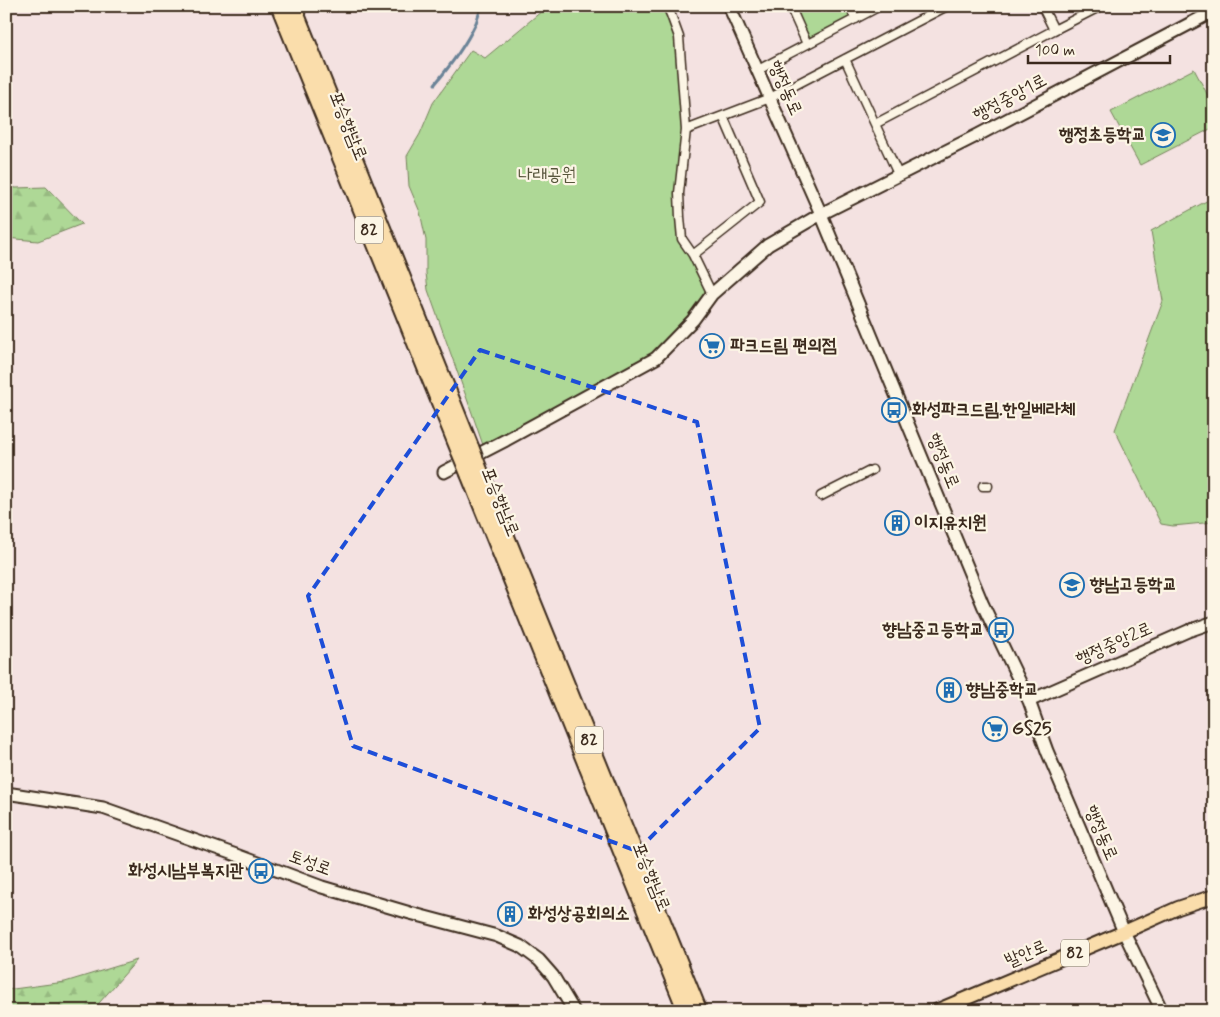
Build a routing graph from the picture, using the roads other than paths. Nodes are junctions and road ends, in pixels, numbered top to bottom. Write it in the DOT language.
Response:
graph roads {
  1 [pos="279,6"];
  2 [pos="292,6"];
  3 [pos="666,6"];
  4 [pos="729,6"];
  5 [pos="790,6"];
  6 [pos="849,6"];
  7 [pos="880,6"];
  8 [pos="947,6"];
  9 [pos="1042,6"];
  10 [pos="1100,6"];
  11 [pos="1214,11"];
  12 [pos="856,19"];
  13 [pos="1054,30"];
  14 [pos="807,44"];
  15 [pos="845,59"];
  16 [pos="758,70"];
  17 [pos="770,98"];
  18 [pos="723,116"];
  19 [pos="876,124"];
  20 [pos="686,130"];
  21 [pos="898,174"];
  22 [pos="821,214"];
  23 [pos="693,255"];
  24 [pos="712,294"];
  25 [pos="465,451"];
  26 [pos="872,470"];
  27 [pos="444,472"];
  28 [pos="474,472"];
  29 [pos="822,496"];
  30 [pos="1214,622"];
  31 [pos="1029,701"];
  32 [pos="6,793"];
  33 [pos="1214,896"];
  34 [pos="1124,932"];
  35 [pos="574,1011"];
  36 [pos="686,1011"];
  37 [pos="699,1011"];
  38 [pos="936,1011"];
  39 [pos="1162,1011"];
  1 -- 25 [label="highway, 포승향남로 / 82"];
  2 -- 25 [label="highway, 포승향남로 / 82"];
  3 -- 20 [label="street"];
  4 -- 16 [label="street, 행정동로"];
  5 -- 14 [label="street"];
  6 -- 12 [label="street"];
  7 -- 12 [label="street"];
  8 -- 15 [label="street"];
  9 -- 13 [label="street"];
  10 -- 13 [label="street"];
  11 -- 21 [label="street, 행정중앙1로"];
  12 -- 14 [label="street"];
  13 -- 19 [label="street"];
  14 -- 16 [label="street"];
  15 -- 17 [label="street"];
  15 -- 19 [label="street"];
  16 -- 17 [label="street, 행정동로"];
  17 -- 18 [label="street"];
  17 -- 22 [label="street, 행정동로"];
  18 -- 20 [label="street"];
  18 -- 23 [label="street"];
  19 -- 21 [label="street"];
  20 -- 23 [label="street"];
  21 -- 22 [label="street, 행정중앙1로"];
  22 -- 24 [label="street, 행정중앙1로"];
  22 -- 31 [label="street, 행정동로"];
  23 -- 24 [label="street"];
  24 -- 27 [label="street, 행정중앙1로"];
  25 -- 28 [label="highway, 포승향남로 / 82, bridge"];
  26 -- 29 [label="street"];
  28 -- 36 [label="highway, 포승향남로 / 82"];
  28 -- 37 [label="highway, 포승향남로 / 82"];
  30 -- 31 [label="street, 행정중앙2로"];
  31 -- 34 [label="street, 행정동로"];
  32 -- 35 [label="street, 토성로"];
  33 -- 34 [label="main road, 발안로 / 82"];
  34 -- 38 [label="main road, 발안로 / 82"];
  34 -- 39 [label="street, 행정동로"];
}
